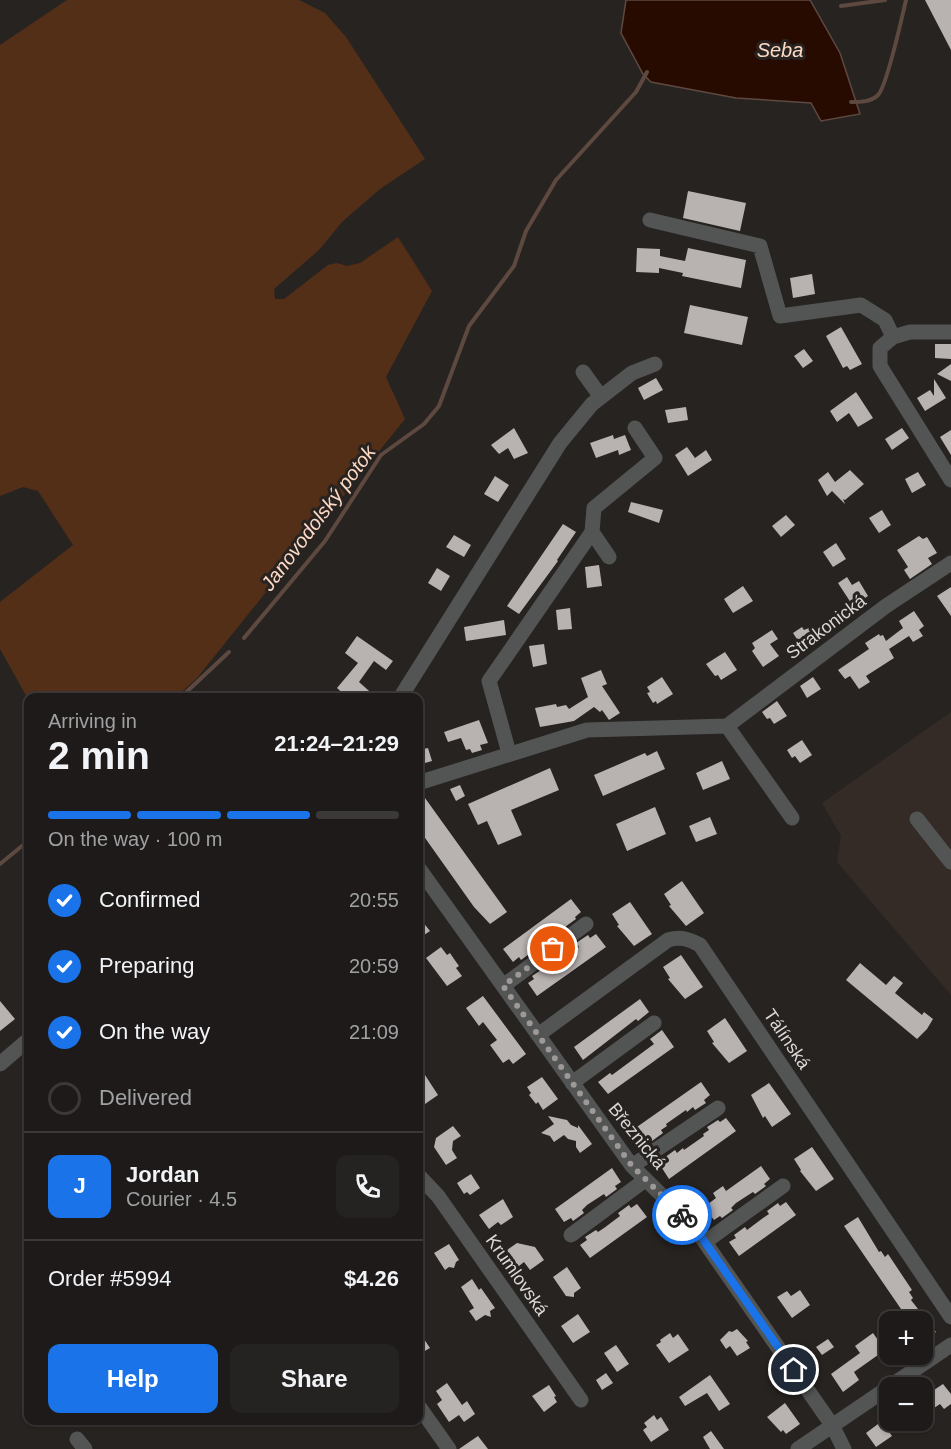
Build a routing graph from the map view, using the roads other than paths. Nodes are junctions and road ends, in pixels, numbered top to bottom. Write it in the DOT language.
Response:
graph roads {
  1 [pos="650,220"];
  2 [pos="951,332"];
  3 [pos="893,337"];
  4 [pos="655,364"];
  5 [pos="584,372"];
  6 [pos="601,397"];
  7 [pos="635,428"];
  8 [pos="951,480"];
  9 [pos="592,532"];
  10 [pos="609,557"];
  11 [pos="951,563"];
  12 [pos="403,693"];
  13 [pos="727,726"];
  14 [pos="509,753"];
  15 [pos="423,782"];
  16 [pos="792,818"];
  17 [pos="917,819"];
  18 [pos="951,862"];
  19 [pos="423,874"];
  20 [pos="586,924"];
  21 [pos="503,986"];
  22 [pos="654,1023"];
  23 [pos="538,1035"];
  24 [pos="24,1043"];
  25 [pos="0,1064"];
  26 [pos="572,1083"];
  27 [pos="718,1108"];
  28 [pos="632,1166"];
  29 [pos="423,1180"];
  30 [pos="645,1180"];
  31 [pos="783,1186"];
  32 [pos="571,1235"];
  33 [pos="705,1242"];
  34 [pos="951,1317"];
  35 [pos="951,1345"];
  36 [pos="581,1400"];
  37 [pos="423,1412"];
  38 [pos="832,1425"];
  39 [pos="449,1449"];
  40 [pos="798,1449"];
  41 [pos="844,1449"];
  1 -- 3 [label="street"];
  2 -- 3 [label="street"];
  3 -- 8 [label="street"];
  4 -- 6 [label="street"];
  5 -- 6 [label="street"];
  6 -- 12 [label="street"];
  7 -- 9 [label="street"];
  9 -- 10 [label="street"];
  9 -- 14 [label="street"];
  11 -- 13 [label="street, Strakonická"];
  13 -- 14 [label="street"];
  13 -- 16 [label="street"];
  14 -- 15 [label="street"];
  17 -- 18 [label="street"];
  19 -- 21 [label="street, Březnická"];
  20 -- 21 [label="street"];
  21 -- 23 [label="street, Březnická"];
  22 -- 26 [label="street"];
  23 -- 26 [label="street, Březnická"];
  23 -- 34 [label="street, Tálínská"];
  24 -- 25 [label="street"];
  26 -- 28 [label="street, Březnická"];
  27 -- 28 [label="street"];
  28 -- 30 [label="street, Březnická"];
  29 -- 36 [label="street, Krumlovská"];
  30 -- 32 [label="street"];
  30 -- 33 [label="street, Březnická"];
  31 -- 33 [label="street"];
  33 -- 38 [label="street, Březnická"];
  35 -- 38 [label="street"];
  37 -- 39 [label="street"];
  38 -- 40 [label="street"];
  38 -- 41 [label="street, Březnická"];
}
